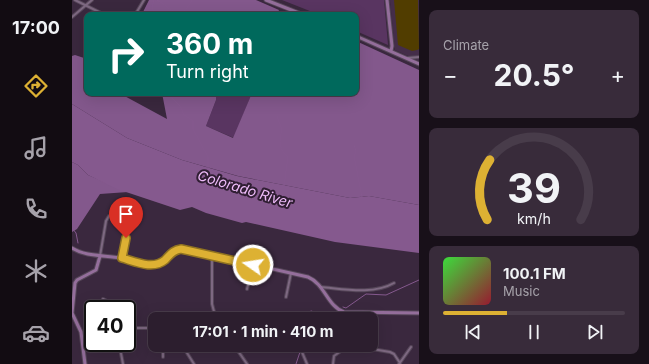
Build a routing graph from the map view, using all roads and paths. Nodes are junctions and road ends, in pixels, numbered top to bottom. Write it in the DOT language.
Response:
graph roads {
  1 [pos="75,0"];
  2 [pos="92,0"];
  3 [pos="144,0"];
  4 [pos="266,0"];
  5 [pos="387,0"];
  6 [pos="85,5"];
  7 [pos="99,12"];
  8 [pos="137,12"];
  9 [pos="296,12"];
  10 [pos="72,17"];
  11 [pos="359,37"];
  12 [pos="391,51"];
  13 [pos="419,57"];
  14 [pos="406,58"];
  15 [pos="419,64"];
  16 [pos="72,248"];
  17 [pos="100,256"];
  18 [pos="212,256"];
  19 [pos="122,258"];
  20 [pos="253,265"];
  21 [pos="290,274"];
  22 [pos="394,283"];
  23 [pos="320,287"];
  24 [pos="73,288"];
  25 [pos="247,289"];
  26 [pos="286,297"];
  27 [pos="214,312"];
  28 [pos="419,313"];
  29 [pos="136,328"];
  30 [pos="148,328"];
  31 [pos="411,347"];
  32 [pos="121,352"];
  33 [pos="164,352"];
  34 [pos="186,352"];
  35 [pos="239,352"];
  36 [pos="302,352"];
  37 [pos="163,357"];
  38 [pos="85,364"];
  39 [pos="123,364"];
  40 [pos="194,364"];
  41 [pos="247,364"];
  42 [pos="308,364"];
  43 [pos="333,364"];
  44 [pos="400,364"];
  1 -- 6 [label="street"];
  2 -- 6 [label="street"];
  3 -- 8 [label="street"];
  4 -- 9 [label="street"];
  5 -- 12 [label="street"];
  6 -- 7 [label="street"];
  6 -- 10 [label="street"];
  11 -- 12 [label="street"];
  12 -- 14 [label="street"];
  13 -- 14 [label="street"];
  14 -- 15 [label="street"];
  16 -- 17 [label="street"];
  17 -- 19 [label="street"];
  17 -- 19 [label="street"];
  17 -- 24 [label="street"];
  18 -- 19 [label="street"];
  18 -- 20 [label="street"];
  18 -- 27 [label="street"];
  20 -- 21 [label="street"];
  20 -- 25 [label="street"];
  21 -- 23 [label="street"];
  21 -- 26 [label="street"];
  22 -- 23 [label="street"];
  23 -- 28 [label="street"];
  24 -- 38 [label="street"];
  29 -- 30 [label="street"];
  31 -- 44 [label="street"];
  32 -- 39 [label="street"];
  33 -- 37 [label="street"];
  34 -- 40 [label="street"];
  35 -- 41 [label="street"];
  36 -- 42 [label="street"];
  43 -- 44 [label="street"];
}
